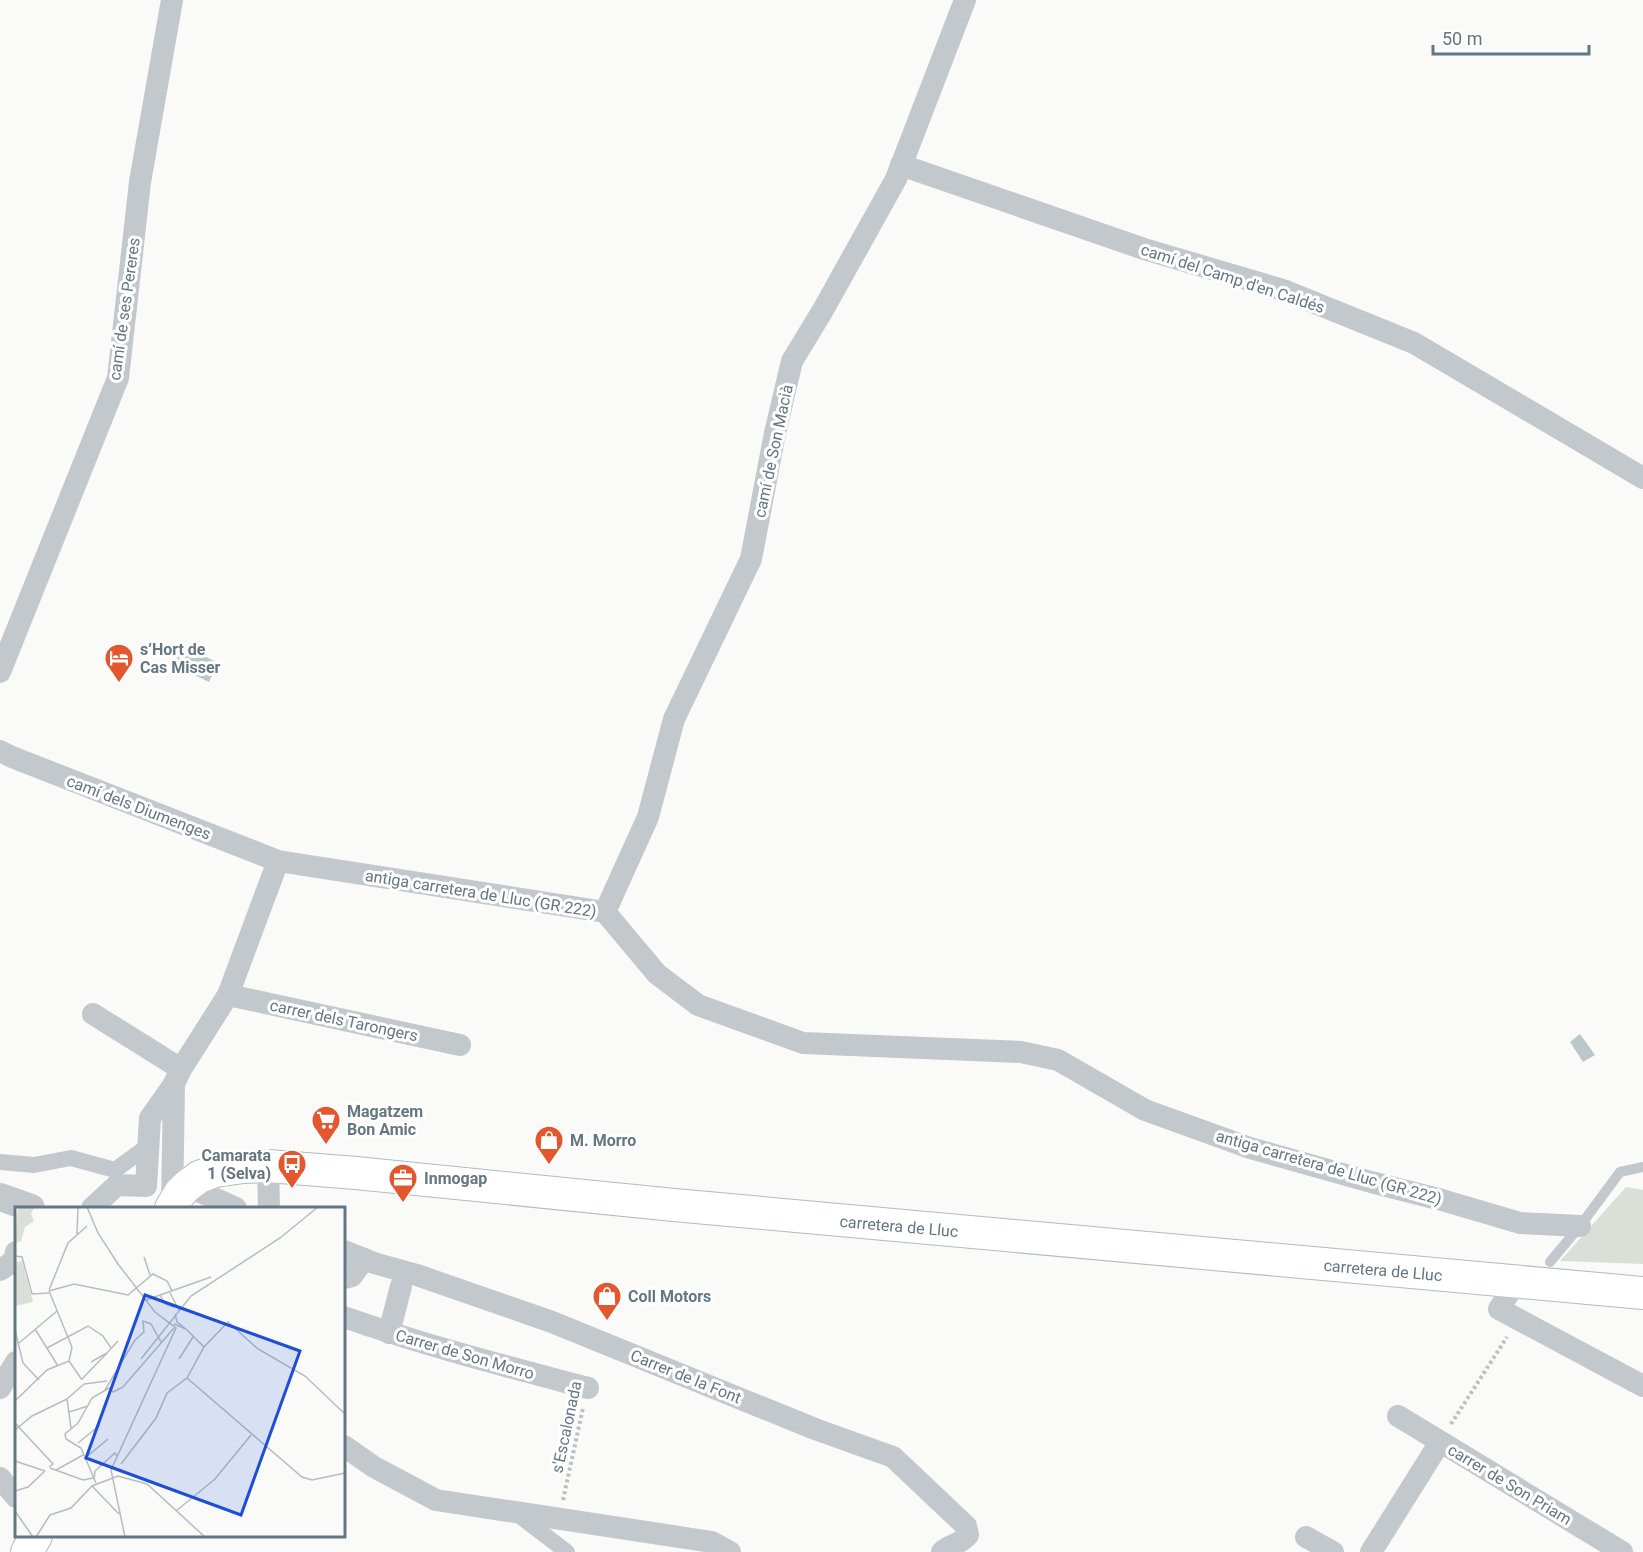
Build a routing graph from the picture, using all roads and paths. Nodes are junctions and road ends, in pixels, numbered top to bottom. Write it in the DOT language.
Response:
graph roads {
  1 [pos="172,0"];
  2 [pos="964,0"];
  3 [pos="901,165"];
  4 [pos="1643,478"];
  5 [pos="0,672"];
  6 [pos="0,751"];
  7 [pos="278,861"];
  8 [pos="605,912"];
  9 [pos="228,995"];
  10 [pos="93,1014"];
  11 [pos="460,1045"];
  12 [pos="177,1077"];
  13 [pos="148,1146"];
  14 [pos="0,1162"];
  15 [pos="268,1166"];
  16 [pos="1643,1167"];
  17 [pos="0,1197"];
  18 [pos="177,1200"];
  19 [pos="27,1207"];
  20 [pos="94,1207"];
  21 [pos="223,1207"];
  22 [pos="269,1207"];
  23 [pos="1580,1226"];
  24 [pos="354,1255"];
  25 [pos="1550,1262"];
  26 [pos="345,1278"];
  27 [pos="1516,1282"];
  28 [pos="401,1286"];
  29 [pos="1643,1293"];
  30 [pos="345,1317"];
  31 [pos="1518,1320"];
  32 [pos="389,1333"];
  33 [pos="15,1364"];
  34 [pos="1643,1386"];
  35 [pos="0,1388"];
  36 [pos="588,1388"];
  37 [pos="1398,1416"];
  38 [pos="1440,1442"];
  39 [pos="345,1447"];
  40 [pos="0,1478"];
  41 [pos="15,1496"];
  42 [pos="513,1511"];
  43 [pos="559,1518"];
  44 [pos="1306,1536"];
  45 [pos="35,1537"];
  46 [pos="27,1552"];
  47 [pos="567,1552"];
  48 [pos="730,1552"];
  49 [pos="942,1552"];
  50 [pos="1333,1552"];
  51 [pos="1371,1552"];
  52 [pos="1622,1552"];
  1 -- 5 [label="street, camí de ses Pereres"];
  2 -- 3 [label="street, camí de Son Macià"];
  3 -- 4 [label="street, camí del Camp d'en Caldés"];
  3 -- 8 [label="street, camí de Son Macià"];
  6 -- 7 [label="street, camí dels Diumenges"];
  7 -- 8 [label="street, antiga carretera de Lluc (GR 222)"];
  7 -- 9 [label="street"];
  8 -- 23 [label="street, antiga carretera de Lluc (GR 222)"];
  9 -- 11 [label="street, carrer dels Tarongers"];
  9 -- 12 [label="street"];
  10 -- 12 [label="street"];
  12 -- 13 [label="street"];
  12 -- 18 [label="street"];
  13 -- 14 [label="street"];
  13 -- 20 [label="street"];
  15 -- 18 [label="main road, carretera de Lluc"];
  15 -- 22 [label="street"];
  15 -- 27 [label="main road, carretera de Lluc"];
  16 -- 23 [label="lane"];
  17 -- 19 [label="street"];
  18 -- 21 [label="street"];
  23 -- 25 [label="lane"];
  24 -- 26 [label="street"];
  24 -- 49 [label="street, Carrer de la Font"];
  27 -- 29 [label="main road, carretera de Lluc"];
  27 -- 31 [label="street"];
  28 -- 32 [label="street"];
  30 -- 32 [label="street, Carrer de Son Morro"];
  31 -- 34 [label="street"];
  31 -- 38 [label="path"];
  32 -- 36 [label="street, Carrer de Son Morro"];
  33 -- 35 [label="street"];
  36 -- 43 [label="path, s'Escalonada"];
  37 -- 38 [label="street, carrer de Son Priam"];
  38 -- 51 [label="street"];
  38 -- 52 [label="street, carrer de Son Priam"];
  39 -- 42 [label="street"];
  40 -- 41 [label="street"];
  42 -- 43 [label="street"];
  42 -- 47 [label="street"];
  43 -- 48 [label="street"];
  44 -- 50 [label="street"];
  45 -- 46 [label="main road"];
}
